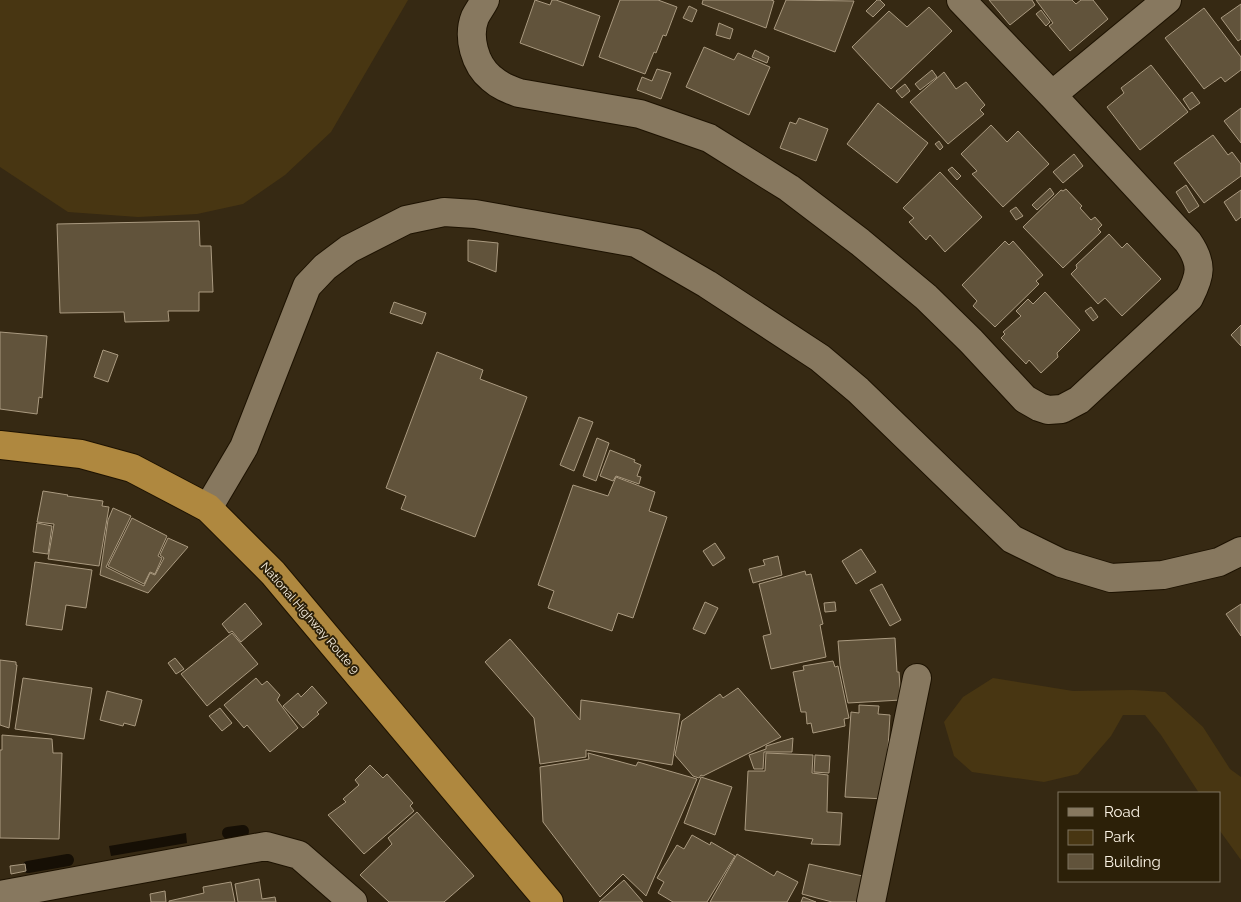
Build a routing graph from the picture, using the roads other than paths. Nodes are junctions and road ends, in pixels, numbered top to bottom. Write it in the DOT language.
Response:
graph roads {
  1 [pos="485,0"];
  2 [pos="961,0"];
  3 [pos="1167,0"];
  4 [pos="1052,95"];
  5 [pos="0,444"];
  6 [pos="208,508"];
  7 [pos="1241,551"];
  8 [pos="918,678"];
  9 [pos="0,895"];
  10 [pos="353,902"];
  11 [pos="549,902"];
  12 [pos="871,902"];
  1 -- 4 [label="street"];
  2 -- 4 [label="street"];
  3 -- 4 [label="street"];
  5 -- 6 [label="highway, National Highway Route 9"];
  6 -- 7 [label="street"];
  6 -- 11 [label="highway, National Highway Route 9"];
  8 -- 12 [label="street"];
  9 -- 10 [label="street"];
}
